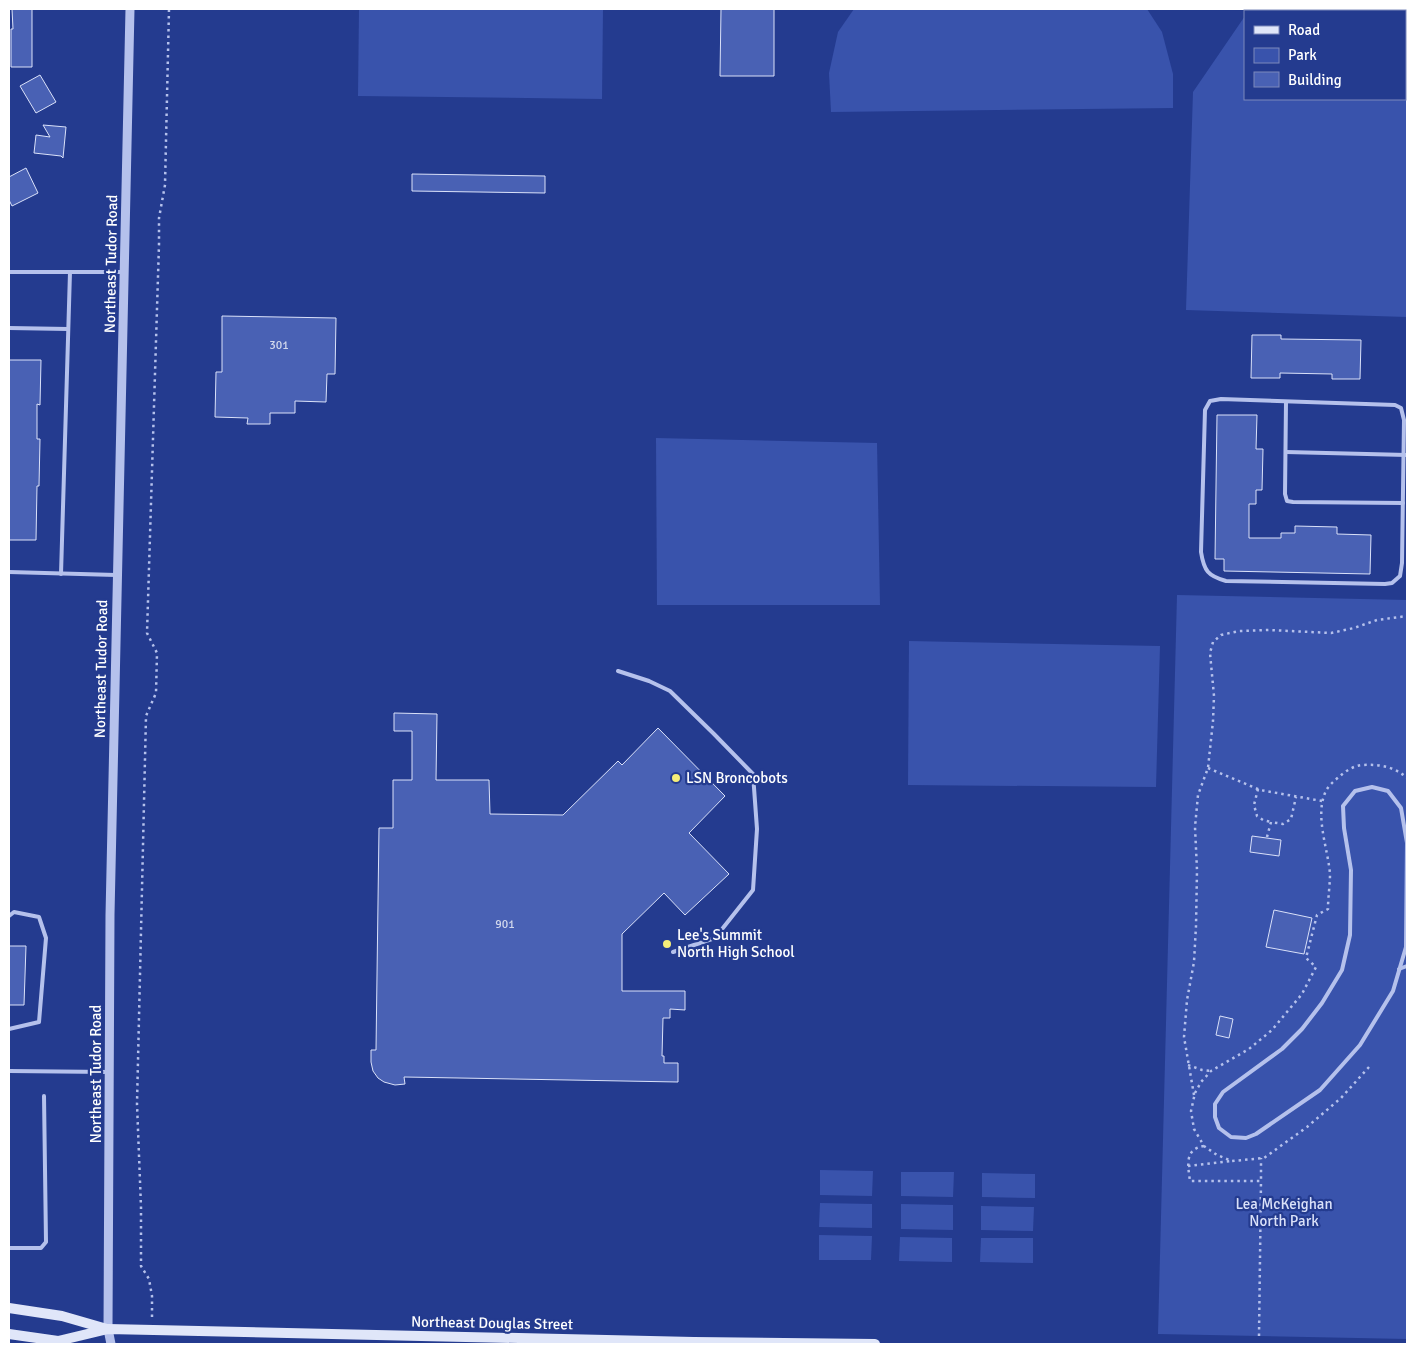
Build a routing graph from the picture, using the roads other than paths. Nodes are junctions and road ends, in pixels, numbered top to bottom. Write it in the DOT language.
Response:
graph roads {
  1 [pos="130,9"];
  2 [pos="9,272"];
  3 [pos="70,272"];
  4 [pos="124,272"];
  5 [pos="9,328"];
  6 [pos="68,329"];
  7 [pos="1286,402"];
  8 [pos="1286,452"];
  9 [pos="1405,455"];
  10 [pos="1403,503"];
  11 [pos="1405,563"];
  12 [pos="9,572"];
  13 [pos="61,574"];
  14 [pos="117,575"];
  15 [pos="618,671"];
  16 [pos="9,916"];
  17 [pos="1407,947"];
  18 [pos="673,952"];
  19 [pos="1407,966"];
  20 [pos="1399,969"];
  21 [pos="9,1029"];
  22 [pos="9,1071"];
  23 [pos="110,1072"];
  24 [pos="44,1096"];
  25 [pos="9,1248"];
  26 [pos="9,1308"];
  27 [pos="108,1330"];
  28 [pos="9,1334"];
  29 [pos="104,1344"];
  30 [pos="111,1344"];
  31 [pos="875,1344"];
  1 -- 4 [label="street, Northeast Tudor Road"];
  2 -- 3 [label="lane"];
  3 -- 4 [label="lane"];
  3 -- 6 [label="lane"];
  4 -- 14 [label="street, Northeast Tudor Road"];
  5 -- 6 [label="lane"];
  6 -- 13 [label="lane"];
  7 -- 8 [label="lane"];
  7 -- 9 [label="lane"];
  7 -- 11 [label="lane"];
  8 -- 9 [label="lane"];
  8 -- 10 [label="lane"];
  9 -- 10 [label="lane"];
  10 -- 11 [label="lane"];
  12 -- 13 [label="lane"];
  13 -- 14 [label="lane"];
  14 -- 23 [label="street, Northeast Tudor Road"];
  15 -- 18 [label="lane"];
  16 -- 21 [label="lane"];
  17 -- 20 [label="lane"];
  17 -- 20 [label="lane"];
  19 -- 20 [label="lane"];
  22 -- 23 [label="lane"];
  23 -- 27 [label="street, Northeast Tudor Road"];
  24 -- 25 [label="lane"];
  26 -- 27 [label="main road, Northeast Douglas Street"];
  27 -- 28 [label="main road, Northeast Douglas Street"];
  27 -- 29 [label="street, Northeast Tudor Road"];
  27 -- 30 [label="street, Northeast Tudor Road"];
  27 -- 31 [label="main road, Northeast Douglas Street"];
}
